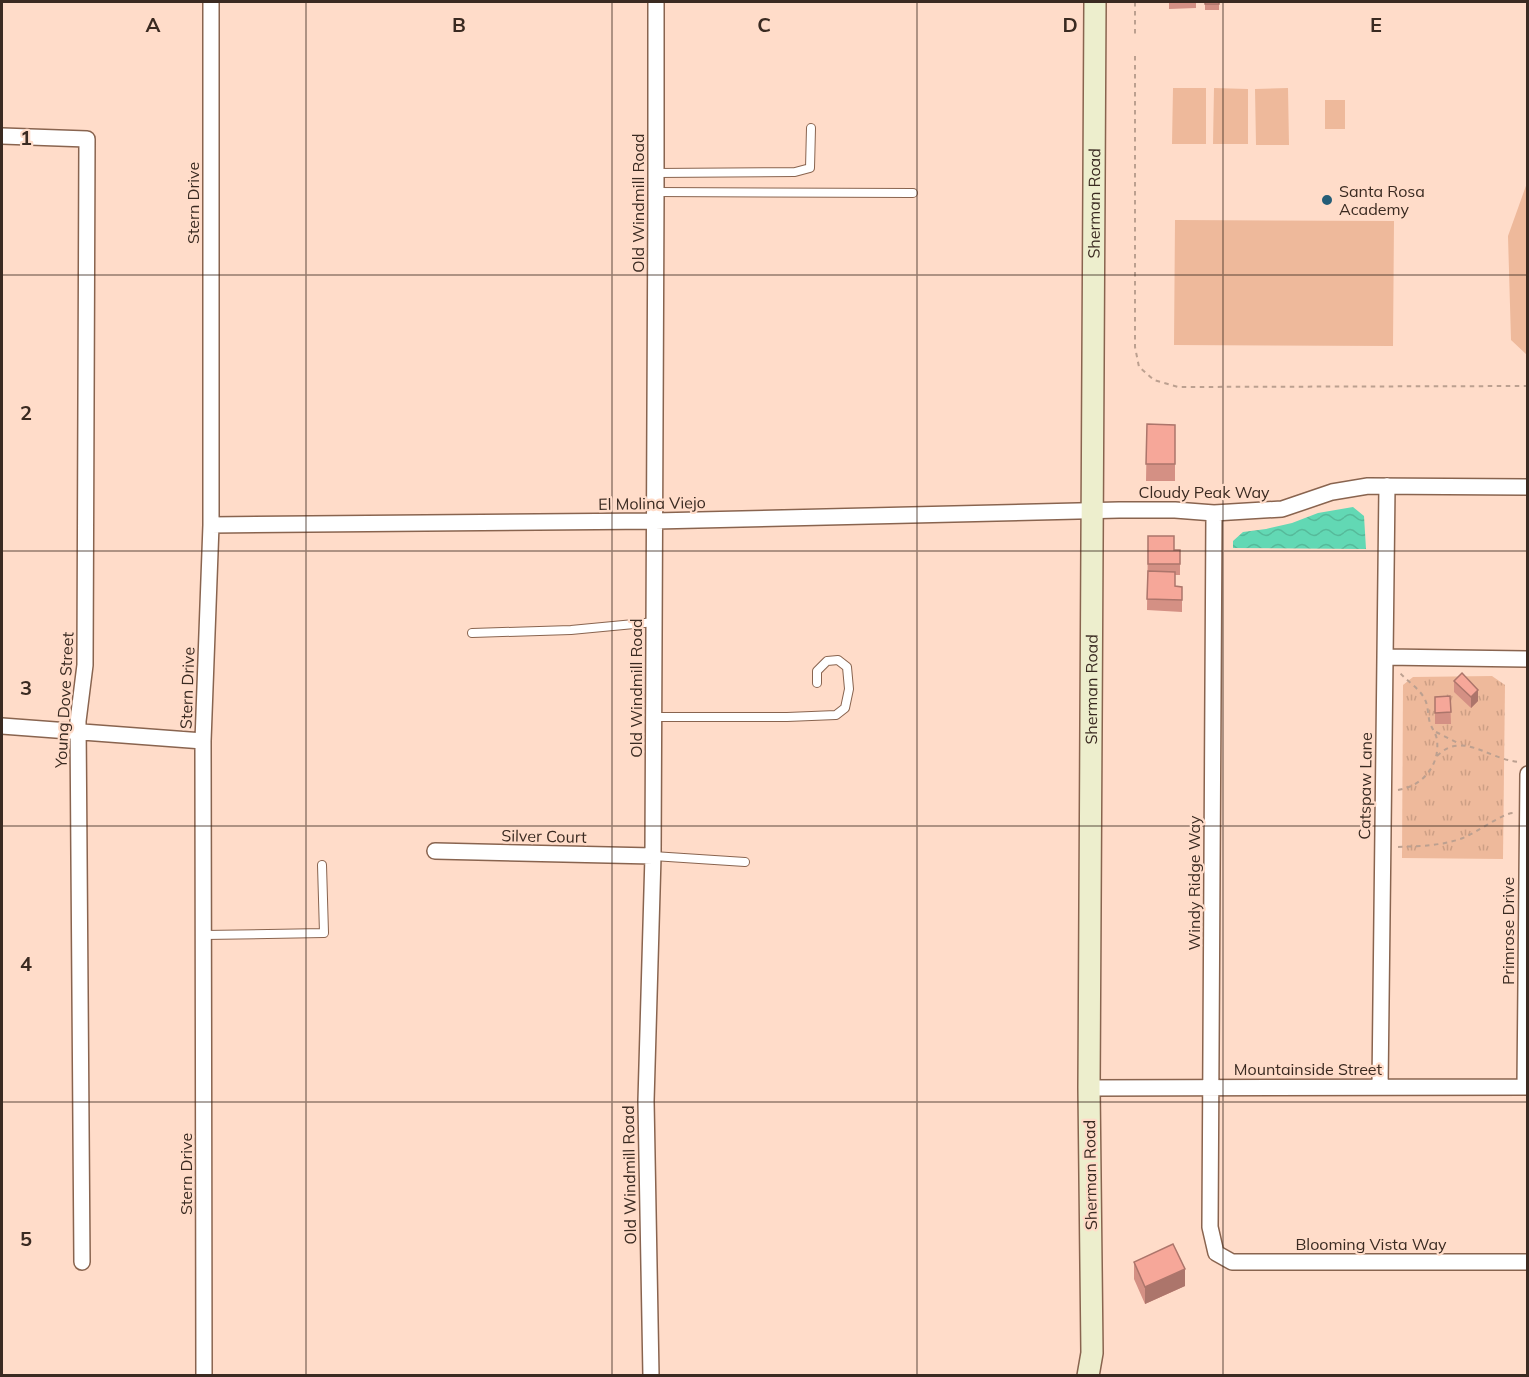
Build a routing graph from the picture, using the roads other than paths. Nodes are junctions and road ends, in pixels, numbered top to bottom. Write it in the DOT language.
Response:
graph roads {
  1 [pos="211,2"];
  2 [pos="656,2"];
  3 [pos="1095,2"];
  4 [pos="811,128"];
  5 [pos="2,136"];
  6 [pos="656,173"];
  7 [pos="657,192"];
  8 [pos="913,193"];
  9 [pos="1387,486"];
  10 [pos="1527,487"];
  11 [pos="1094,512"];
  12 [pos="1214,513"];
  13 [pos="655,521"];
  14 [pos="211,525"];
  15 [pos="655,622"];
  16 [pos="472,633"];
  17 [pos="1385,657"];
  18 [pos="1527,659"];
  19 [pos="817,683"];
  20 [pos="654,717"];
  21 [pos="2,726"];
  22 [pos="78,731"];
  23 [pos="203,741"];
  24 [pos="1527,774"];
  25 [pos="1527,813"];
  26 [pos="435,851"];
  27 [pos="653,856"];
  28 [pos="745,862"];
  29 [pos="322,865"];
  30 [pos="204,935"];
  31 [pos="1210,1087"];
  32 [pos="1380,1087"];
  33 [pos="1526,1087"];
  34 [pos="1089,1088"];
  35 [pos="1216,1253"];
  36 [pos="82,1262"];
  37 [pos="1527,1262"];
  38 [pos="204,1376"];
  39 [pos="651,1376"];
  40 [pos="1088,1376"];
  1 -- 14 [label="street, Stern Drive"];
  2 -- 6 [label="street, Old Windmill Road"];
  3 -- 11 [label="street, Sherman Road"];
  4 -- 6 [label="lane"];
  5 -- 22 [label="street, Young Dove Street"];
  6 -- 7 [label="street, Old Windmill Road"];
  7 -- 8 [label="lane"];
  7 -- 13 [label="street, Old Windmill Road"];
  9 -- 10 [label="street, Cloudy Peak Way"];
  9 -- 12 [label="street, Cloudy Peak Way"];
  9 -- 17 [label="street, Catspaw Lane"];
  11 -- 12 [label="street, Cloudy Peak Way"];
  11 -- 13 [label="street, El Molina Viejo"];
  11 -- 34 [label="street, Sherman Road"];
  12 -- 31 [label="street, Windy Ridge Way"];
  13 -- 14 [label="street, El Molina Viejo"];
  13 -- 15 [label="street, Old Windmill Road"];
  14 -- 23 [label="street, Stern Drive"];
  15 -- 16 [label="lane"];
  15 -- 20 [label="street, Old Windmill Road"];
  17 -- 18 [label="street"];
  17 -- 32 [label="street, Catspaw Lane"];
  19 -- 20 [label="lane"];
  20 -- 27 [label="street, Old Windmill Road"];
  21 -- 22 [label="street"];
  22 -- 23 [label="street"];
  22 -- 36 [label="street, Young Dove Street"];
  23 -- 30 [label="street, Stern Drive"];
  24 -- 25 [label="street, Primrose Drive"];
  25 -- 33 [label="street, Primrose Drive"];
  26 -- 27 [label="street, Silver Court"];
  27 -- 28 [label="lane"];
  27 -- 39 [label="street, Old Windmill Road"];
  29 -- 30 [label="lane"];
  30 -- 38 [label="street, Stern Drive"];
  31 -- 32 [label="street, Mountainside Street"];
  31 -- 34 [label="street, Mountainside Street"];
  31 -- 35 [label="street, Windy Ridge Way"];
  32 -- 33 [label="street, Mountainside Street"];
  34 -- 40 [label="street, Sherman Road"];
  35 -- 37 [label="street, Blooming Vista Way"];
}
